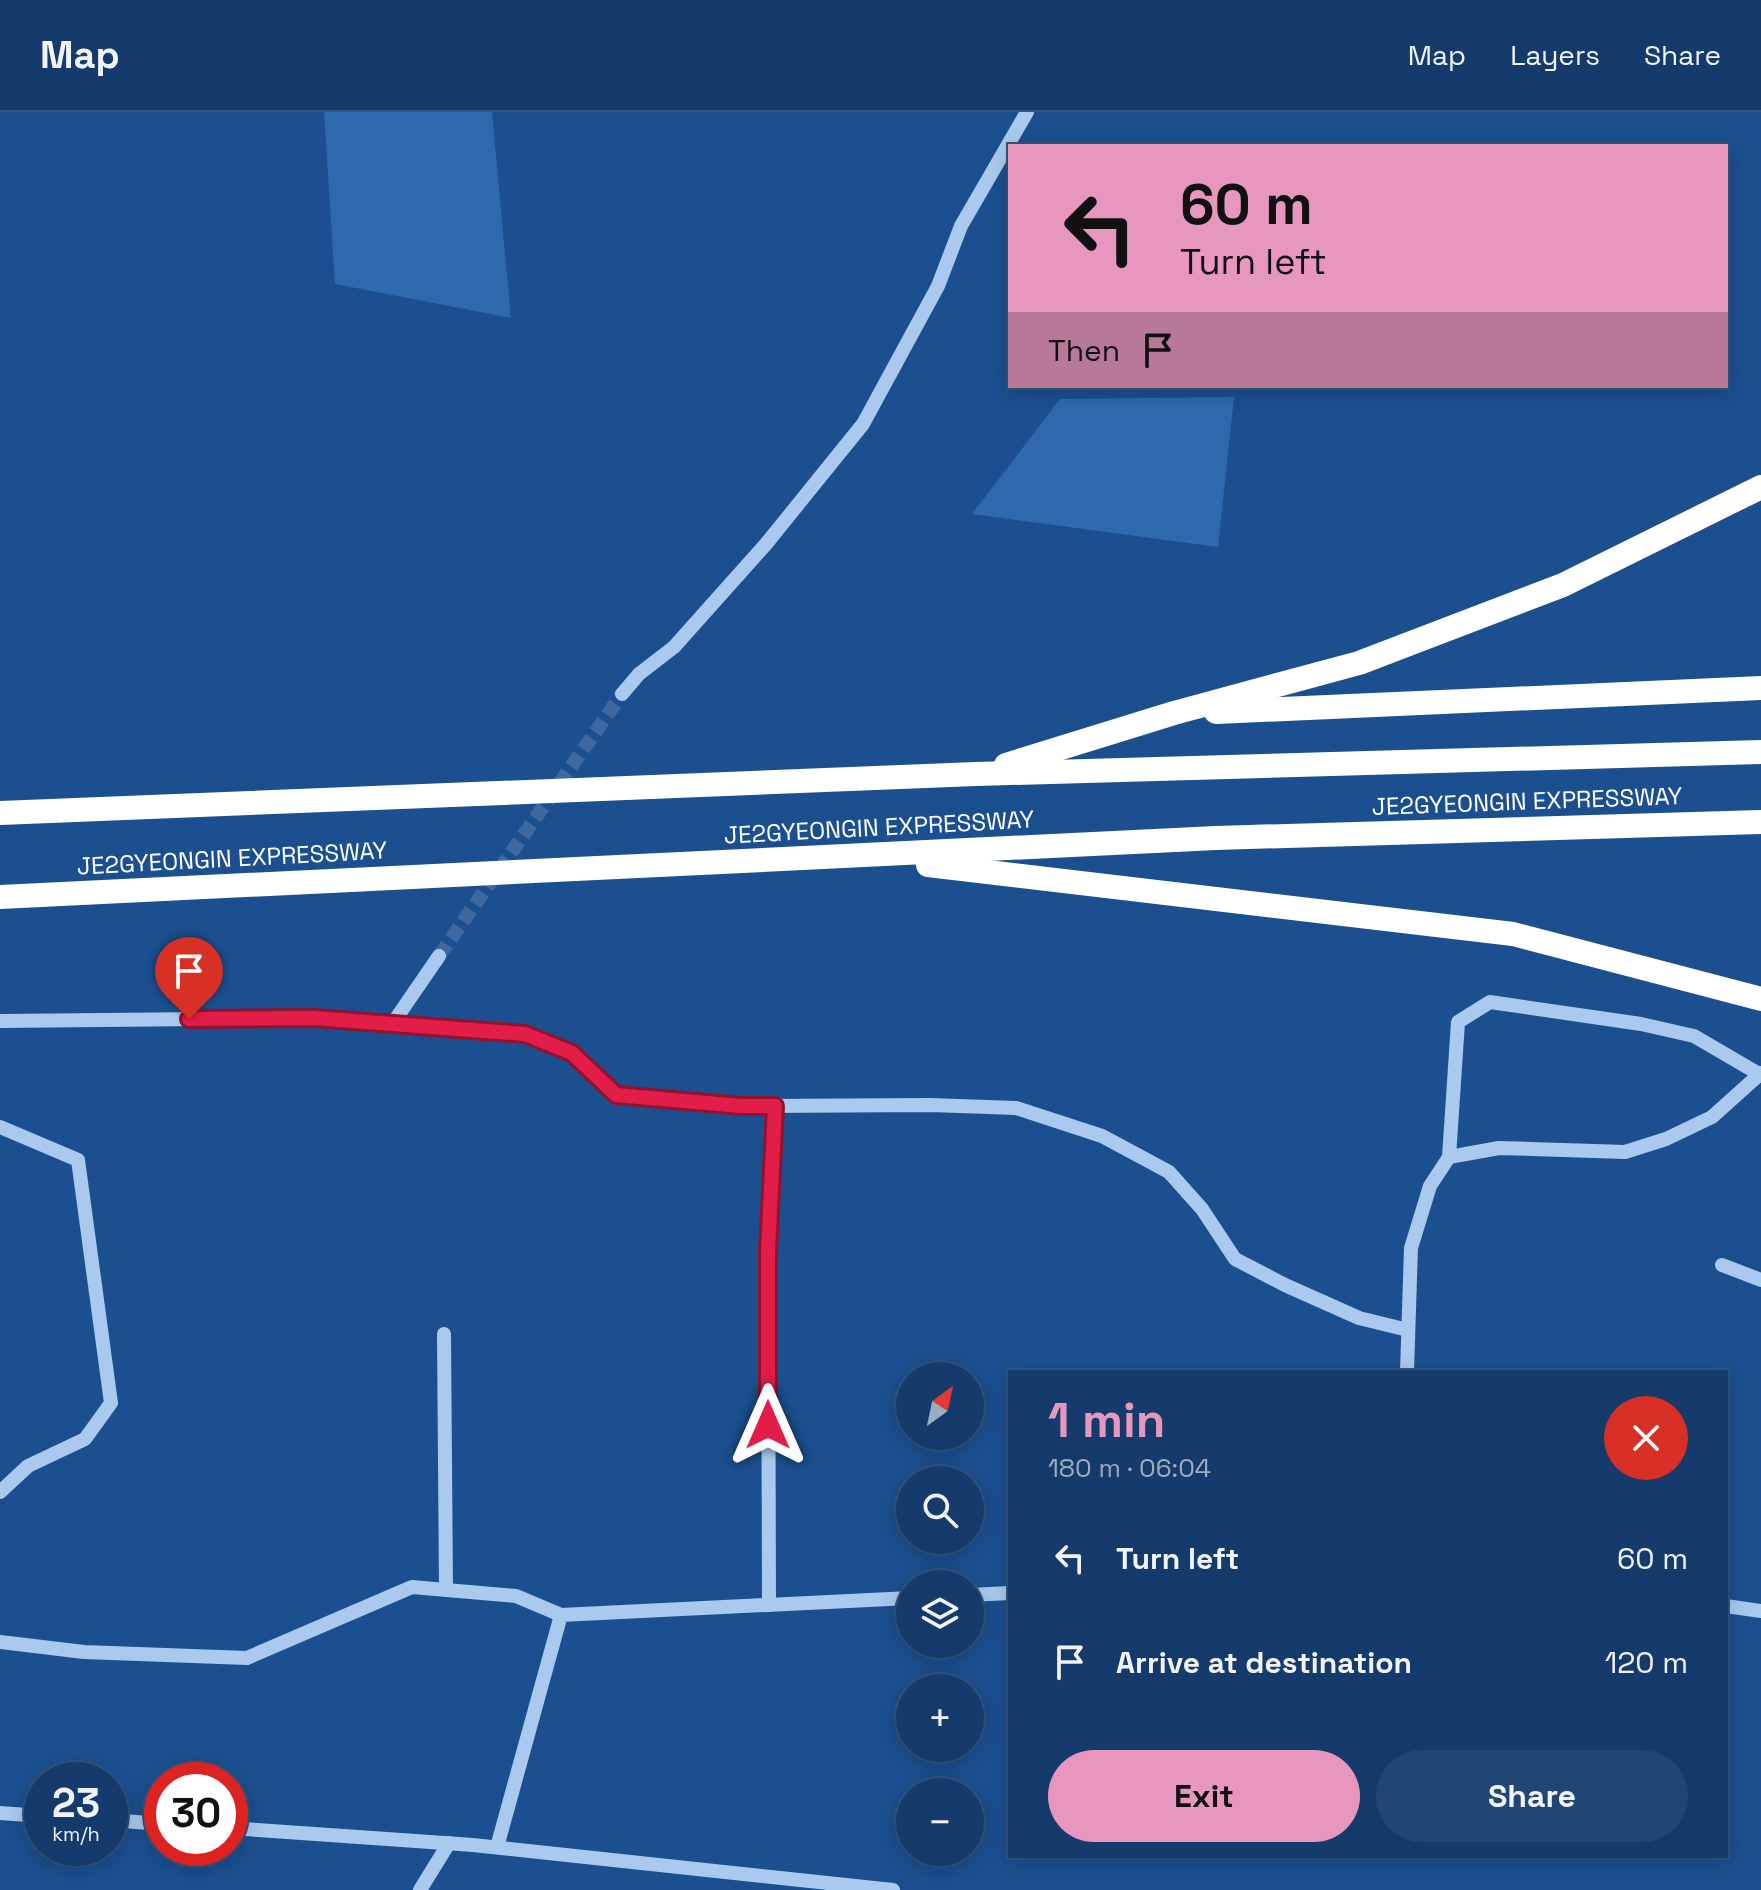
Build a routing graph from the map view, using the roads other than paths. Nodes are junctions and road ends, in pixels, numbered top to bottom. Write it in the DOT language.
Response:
graph roads {
  1 [pos="1027,112"];
  2 [pos="1008,144"];
  3 [pos="1008,145"];
  4 [pos="1761,487"];
  5 [pos="1761,688"];
  6 [pos="622,694"];
  7 [pos="1174,713"];
  8 [pos="1761,752"];
  9 [pos="976,774"];
  10 [pos="0,813"];
  11 [pos="1761,822"];
  12 [pos="858,857"];
  13 [pos="0,897"];
  14 [pos="439,956"];
  15 [pos="1761,999"];
  16 [pos="0,1021"];
  17 [pos="393,1023"];
  18 [pos="1760,1073"];
  19 [pos="775,1106"];
  20 [pos="0,1127"];
  21 [pos="1449,1157"];
  22 [pos="1722,1265"];
  23 [pos="1761,1280"];
  24 [pos="1408,1330"];
  25 [pos="444,1334"];
  26 [pos="1407,1370"];
  27 [pos="0,1492"];
  28 [pos="446,1590"];
  29 [pos="1008,1593"];
  30 [pos="984,1594"];
  31 [pos="896,1599"];
  32 [pos="769,1605"];
  33 [pos="1728,1606"];
  34 [pos="1761,1611"];
  35 [pos="561,1615"];
  36 [pos="0,1642"];
  37 [pos="0,1813"];
  38 [pos="24,1815"];
  39 [pos="248,1829"];
  40 [pos="449,1843"];
  41 [pos="497,1847"];
  42 [pos="420,1890"];
  43 [pos="893,1890"];
  1 -- 2 [label="street"];
  3 -- 6 [label="street"];
  4 -- 7 [label="highway"];
  5 -- 7 [label="highway"];
  7 -- 9 [label="highway"];
  8 -- 9 [label="highway, JE2GYEONGIN EXPRESSWAY"];
  9 -- 10 [label="highway, JE2GYEONGIN EXPRESSWAY"];
  11 -- 12 [label="highway, JE2GYEONGIN EXPRESSWAY"];
  12 -- 13 [label="highway, JE2GYEONGIN EXPRESSWAY"];
  12 -- 15 [label="highway"];
  14 -- 17 [label="street"];
  16 -- 17 [label="street"];
  17 -- 19 [label="street"];
  18 -- 21 [label="street"];
  18 -- 21 [label="street"];
  19 -- 24 [label="street"];
  19 -- 32 [label="street"];
  20 -- 27 [label="street"];
  21 -- 24 [label="street"];
  22 -- 23 [label="street"];
  24 -- 26 [label="street"];
  25 -- 28 [label="street"];
  28 -- 35 [label="street"];
  28 -- 36 [label="street"];
  29 -- 30 [label="street"];
  31 -- 32 [label="street"];
  32 -- 35 [label="street"];
  33 -- 34 [label="street"];
  35 -- 41 [label="street"];
  37 -- 38 [label="street"];
  39 -- 40 [label="street"];
  40 -- 41 [label="street"];
  40 -- 42 [label="street"];
  41 -- 43 [label="street"];
}
